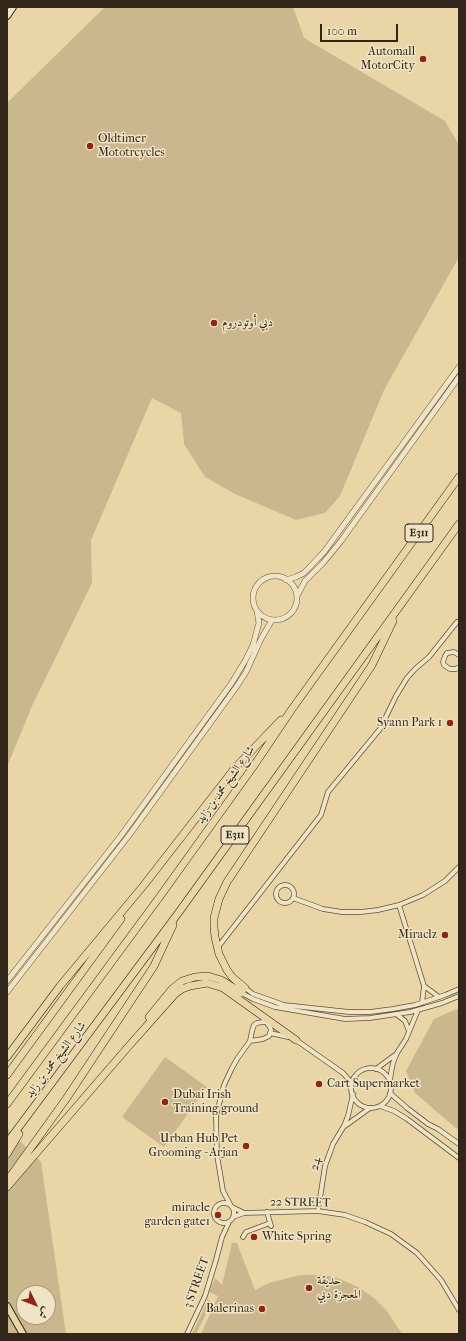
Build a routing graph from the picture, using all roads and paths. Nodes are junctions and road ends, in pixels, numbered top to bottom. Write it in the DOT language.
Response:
graph roads {
  1 [pos="14,7"];
  2 [pos="7,16"];
  3 [pos="459,367"];
  4 [pos="459,377"];
  5 [pos="459,477"];
  6 [pos="459,524"];
  7 [pos="286,580"];
  8 [pos="297,596"];
  9 [pos="399,606"];
  10 [pos="256,611"];
  11 [pos="272,620"];
  12 [pos="456,622"];
  13 [pos="459,654"];
  14 [pos="459,667"];
  15 [pos="292,709"];
  16 [pos="459,867"];
  17 [pos="144,885"];
  18 [pos="293,898"];
  19 [pos="399,906"];
  20 [pos="180,912"];
  21 [pos="218,947"];
  22 [pos="7,981"];
  23 [pos="424,986"];
  24 [pos="459,989"];
  25 [pos="243,991"];
  26 [pos="7,992"];
  27 [pos="459,996"];
  28 [pos="439,997"];
  29 [pos="422,1003"];
  30 [pos="418,1010"];
  31 [pos="396,1014"];
  32 [pos="409,1032"];
  33 [pos="270,1033"];
  34 [pos="296,1040"];
  35 [pos="250,1041"];
  36 [pos="128,1046"];
  37 [pos="397,1053"];
  38 [pos="7,1056"];
  39 [pos="376,1069"];
  40 [pos="7,1075"];
  41 [pos="390,1083"];
  42 [pos="352,1085"];
  43 [pos="390,1093"];
  44 [pos="353,1094"];
  45 [pos="40,1100"];
  46 [pos="7,1104"];
  47 [pos="380,1106"];
  48 [pos="370,1108"];
  49 [pos="344,1126"];
  50 [pos="7,1143"];
  51 [pos="459,1144"];
  52 [pos="7,1154"];
  53 [pos="459,1158"];
  54 [pos="7,1181"];
  55 [pos="7,1187"];
  56 [pos="223,1191"];
  57 [pos="220,1203"];
  58 [pos="231,1205"];
  59 [pos="318,1211"];
  60 [pos="267,1212"];
  61 [pos="244,1213"];
  62 [pos="233,1217"];
  63 [pos="218,1221"];
  64 [pos="229,1222"];
  65 [pos="222,1237"];
  66 [pos="243,1237"];
  67 [pos="7,1306"];
  68 [pos="459,1310"];
  69 [pos="23,1334"];
  70 [pos="187,1334"];
  1 -- 2 [label="main road"];
  3 -- 7 [label="street"];
  4 -- 8 [label="street"];
  5 -- 15 [label="highway, شارع الشيخ محمد بن زايد / E311"];
  6 -- 9 [label="highway, شارع الشيخ محمد بن زايد / E311"];
  7 -- 8 [label="street"];
  7 -- 10 [label="street"];
  8 -- 11 [label="street"];
  9 -- 20 [label="highway, شارع الشيخ محمد بن زايد / E311"];
  9 -- 21 [label="highway"];
  10 -- 11 [label="street"];
  10 -- 22 [label="street"];
  11 -- 26 [label="street"];
  12 -- 21 [label="street"];
  13 -- 14 [label="street"];
  15 -- 17 [label="highway"];
  15 -- 46 [label="highway, شارع الشيخ محمد بن زايد / E311"];
  16 -- 19 [label="street"];
  17 -- 38 [label="highway"];
  17 -- 40 [label="highway"];
  18 -- 18 [label="street"];
  18 -- 19 [label="street"];
  19 -- 23 [label="street"];
  20 -- 45 [label="highway, شارع الشيخ محمد بن زايد / E311"];
  20 -- 54 [label="highway"];
  21 -- 25 [label="highway"];
  23 -- 28 [label="street"];
  23 -- 29 [label="street"];
  24 -- 28 [label="street"];
  25 -- 29 [label="street"];
  25 -- 31 [label="street"];
  25 -- 36 [label="highway"];
  27 -- 30 [label="street"];
  28 -- 29 [label="street"];
  30 -- 31 [label="street"];
  30 -- 32 [label="street"];
  31 -- 32 [label="street"];
  32 -- 37 [label="street"];
  33 -- 34 [label="street"];
  33 -- 35 [label="street"];
  33 -- 35 [label="street"];
  34 -- 36 [label="highway"];
  34 -- 42 [label="street"];
  35 -- 56 [label="street"];
  36 -- 55 [label="highway"];
  37 -- 39 [label="street"];
  37 -- 41 [label="street"];
  39 -- 41 [label="street"];
  39 -- 42 [label="street"];
  41 -- 43 [label="street"];
  42 -- 44 [label="street"];
  43 -- 47 [label="street"];
  43 -- 51 [label="street"];
  44 -- 48 [label="street"];
  44 -- 49 [label="street, 24"];
  45 -- 50 [label="highway, شارع الشيخ محمد بن زايد / E311"];
  45 -- 52 [label="highway"];
  47 -- 48 [label="street"];
  47 -- 53 [label="street"];
  48 -- 49 [label="street, 24"];
  49 -- 59 [label="street, 24"];
  56 -- 57 [label="street"];
  56 -- 58 [label="street"];
  57 -- 58 [label="street"];
  57 -- 63 [label="street"];
  58 -- 61 [label="street"];
  58 -- 62 [label="street"];
  59 -- 60 [label="street, 22 STREET"];
  59 -- 68 [label="street, 22 STREET"];
  60 -- 61 [label="street, 22 STREET"];
  60 -- 66 [label="street"];
  61 -- 62 [label="street, 22 STREET"];
  62 -- 64 [label="street"];
  63 -- 64 [label="street"];
  63 -- 65 [label="street"];
  64 -- 65 [label="street, 3 STREET"];
  65 -- 70 [label="street, 3 STREET"];
  67 -- 69 [label="main road"];
}
